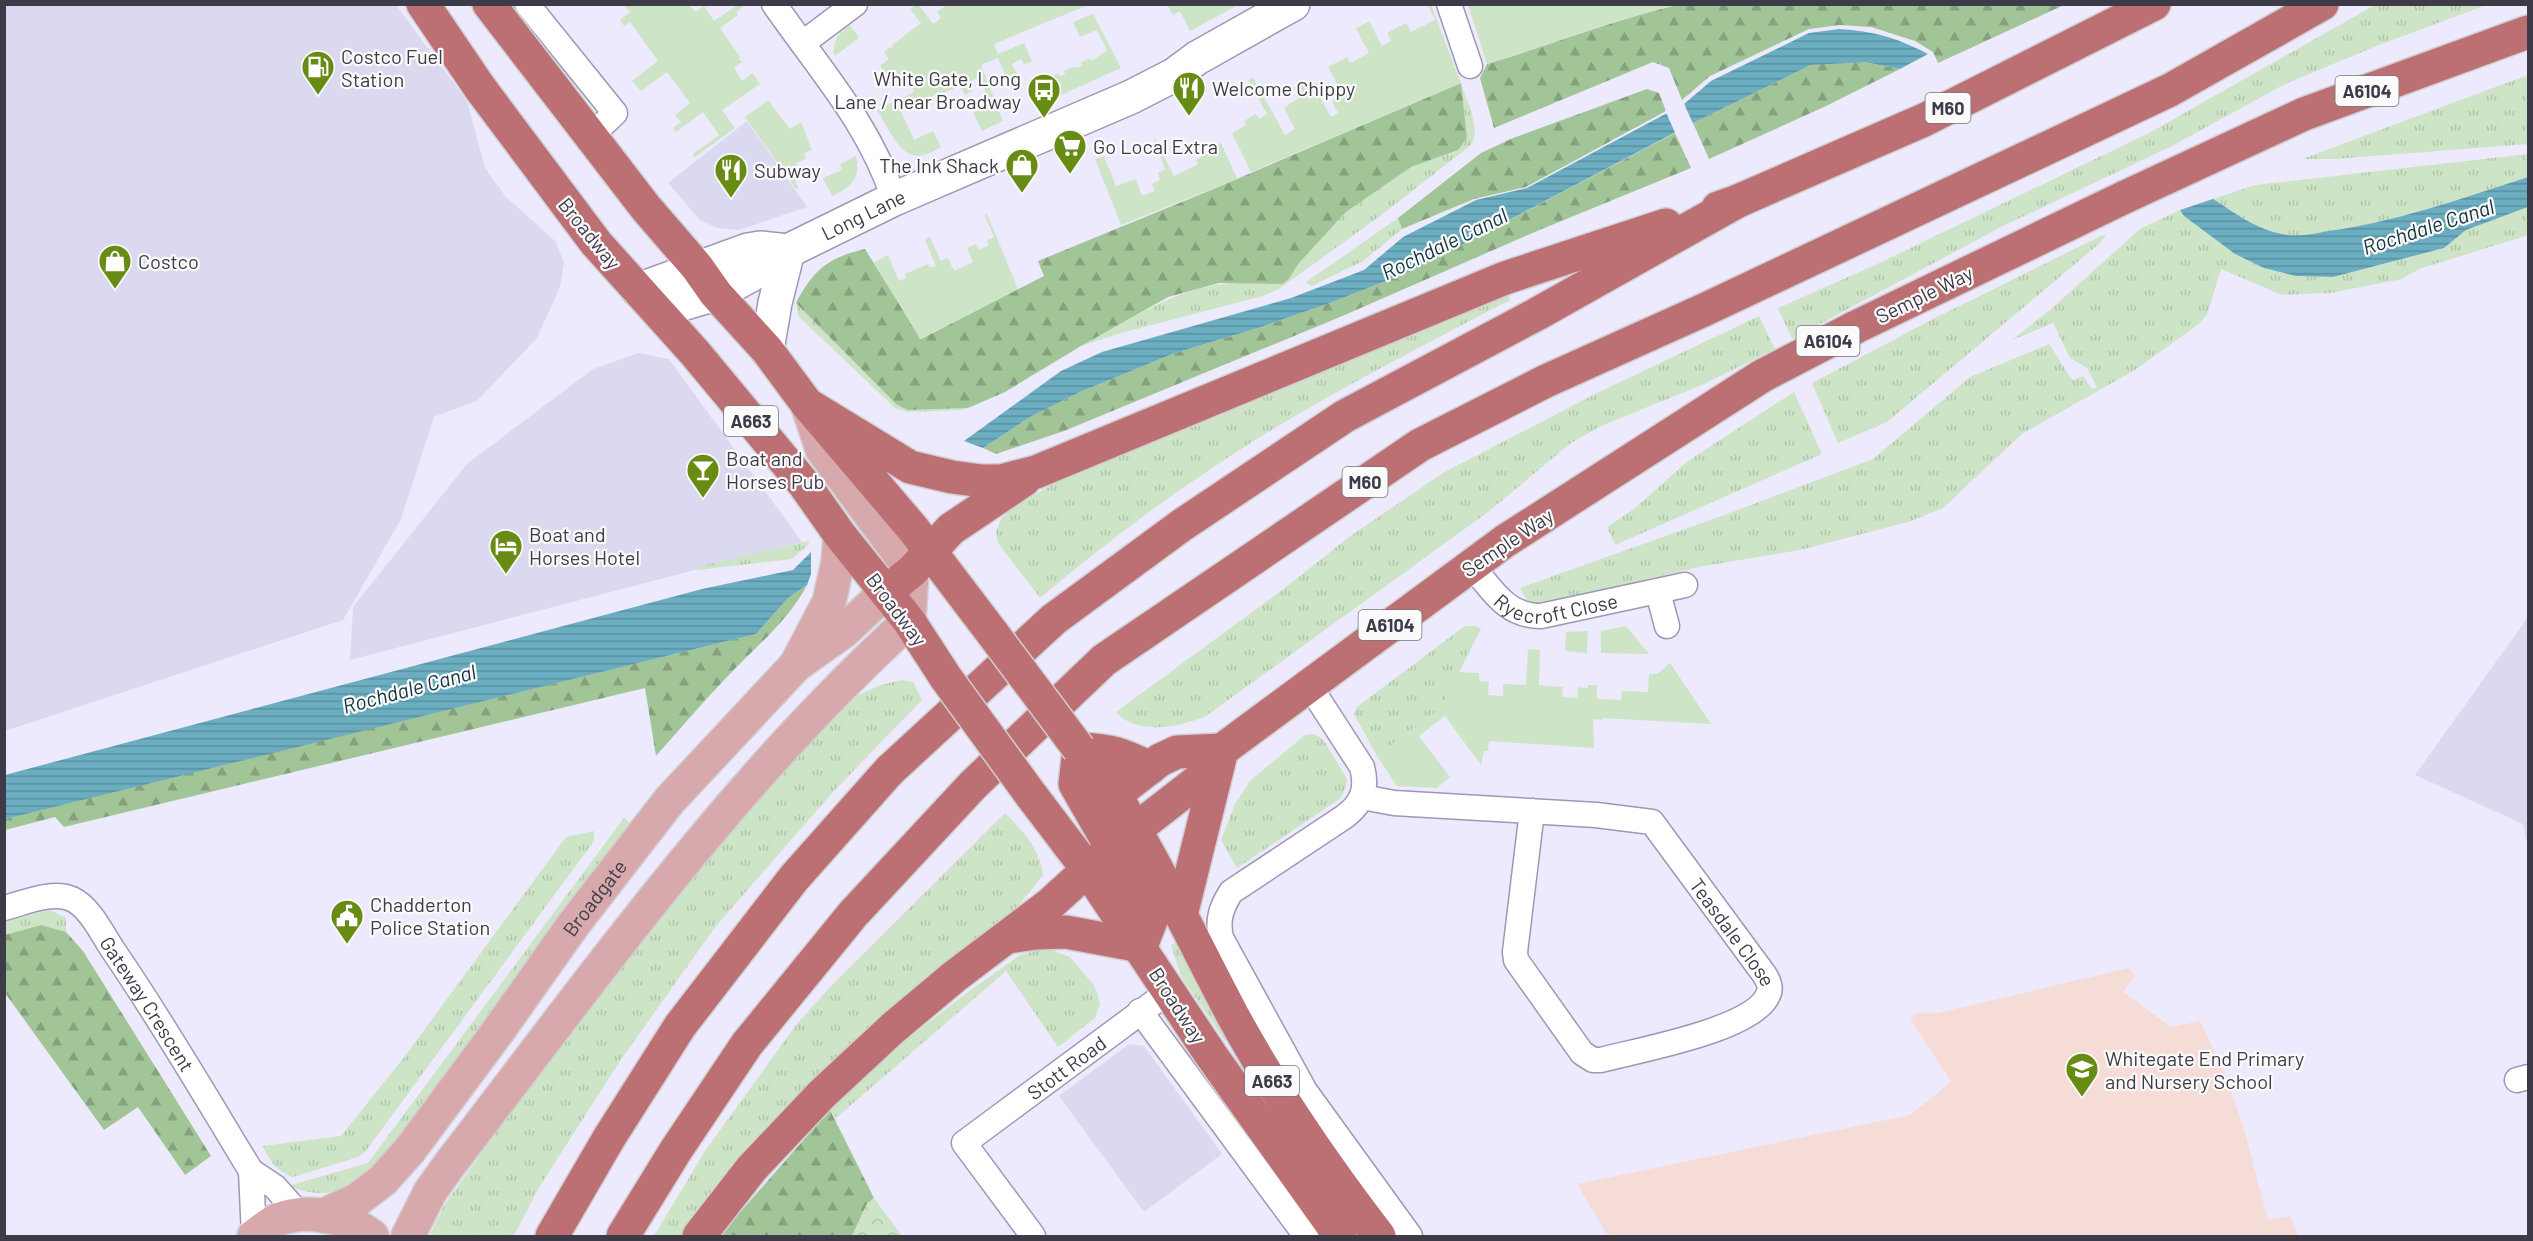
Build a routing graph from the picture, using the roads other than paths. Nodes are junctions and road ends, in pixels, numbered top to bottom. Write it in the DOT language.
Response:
graph roads {
  1 [pos="423,4"];
  2 [pos="489,4"];
  3 [pos="527,4"];
  4 [pos="774,4"];
  5 [pos="855,4"];
  6 [pos="1293,4"];
  7 [pos="1449,4"];
  8 [pos="2154,4"];
  9 [pos="2322,4"];
  10 [pos="2529,32"];
  11 [pos="532,34"];
  12 [pos="803,43"];
  13 [pos="1470,66"];
  14 [pos="592,135"];
  15 [pos="894,199"];
  16 [pos="1738,201"];
  17 [pos="788,251"];
  18 [pos="697,267"];
  19 [pos="716,294"];
  20 [pos="648,300"];
  21 [pos="767,351"];
  22 [pos="807,404"];
  23 [pos="982,494"];
  24 [pos="840,535"];
  25 [pos="922,561"];
  26 [pos="1471,565"];
  27 [pos="1685,585"];
  28 [pos="887,591"];
  29 [pos="1658,592"];
  30 [pos="909,621"];
  31 [pos="1667,626"];
  32 [pos="796,665"];
  33 [pos="1309,685"];
  34 [pos="1079,749"];
  35 [pos="1222,750"];
  36 [pos="1150,768"];
  37 [pos="1362,797"];
  38 [pos="1104,803"];
  39 [pos="1532,811"];
  40 [pos="1124,838"];
  41 [pos="1088,870"];
  42 [pos="4,908"];
  43 [pos="1181,915"];
  44 [pos="1008,937"];
  45 [pos="1141,946"];
  46 [pos="1168,992"];
  47 [pos="1140,1011"];
  48 [pos="251,1171"];
  49 [pos="310,1215"];
  50 [pos="254,1236"];
  51 [pos="372,1236"];
  52 [pos="408,1236"];
  53 [pos="552,1236"];
  54 [pos="623,1236"];
  55 [pos="699,1236"];
  56 [pos="1033,1236"];
  57 [pos="1306,1236"];
  58 [pos="1340,1236"];
  59 [pos="1379,1236"];
  60 [pos="1410,1236"];
  1 -- 20 [label="highway, Broadway / A663"];
  2 -- 11 [label="highway, Broadway / A663"];
  3 -- 11 [label="street, Broadway"];
  4 -- 12 [label="street"];
  5 -- 12 [label="street"];
  6 -- 15 [label="street, Long Lane"];
  7 -- 13 [label="street"];
  8 -- 16 [label="highway, M60"];
  9 -- 54 [label="highway, M60"];
  10 -- 26 [label="highway, Semple Way / A6104"];
  11 -- 14 [label="highway, Broadway / A663"];
  11 -- 14 [label="street, Broadway"];
  12 -- 15 [label="street"];
  14 -- 18 [label="highway, Broadway / A663"];
  15 -- 17 [label="street, Long Lane"];
  16 -- 23 [label="highway, M60"];
  16 -- 53 [label="highway, M60"];
  17 -- 18 [label="street"];
  17 -- 19 [label="street, Long Lane"];
  17 -- 21 [label="street"];
  18 -- 19 [label="highway, Broadway / A663"];
  18 -- 20 [label="street"];
  19 -- 20 [label="street, Long Lane"];
  19 -- 21 [label="highway, Broadway / A663"];
  20 -- 24 [label="highway, Broadway / A663"];
  21 -- 22 [label="highway, Broadway / A663"];
  22 -- 23 [label="highway"];
  22 -- 25 [label="highway, Broadway / A663"];
  23 -- 25 [label="highway"];
  24 -- 28 [label="highway, Broadway / A663"];
  24 -- 32 [label="main road"];
  25 -- 28 [label="highway"];
  25 -- 30 [label="main road"];
  25 -- 34 [label="highway, Broadway / A663, bridge"];
  26 -- 29 [label="street, Ryecroft Close"];
  26 -- 33 [label="highway, Semple Way / A6104"];
  27 -- 29 [label="street, Ryecroft Close"];
  28 -- 30 [label="highway, Broadway / A663"];
  28 -- 32 [label="main road, Broadgate"];
  29 -- 31 [label="street"];
  30 -- 41 [label="highway, Broadway / A663, bridge"];
  30 -- 52 [label="main road"];
  32 -- 49 [label="main road, Broadgate"];
  33 -- 35 [label="highway, Semple Way / A6104"];
  33 -- 37 [label="street"];
  34 -- 36 [label="highway"];
  34 -- 38 [label="highway, Broadway / A663"];
  35 -- 36 [label="highway"];
  35 -- 40 [label="highway, A6104"];
  35 -- 43 [label="highway"];
  36 -- 38 [label="highway"];
  37 -- 39 [label="street, Teasdale Close"];
  37 -- 60 [label="street"];
  38 -- 40 [label="highway, Broadway / A663"];
  39 -- 39 [label="street, Teasdale Close"];
  40 -- 41 [label="highway, A6104"];
  40 -- 43 [label="highway, Broadway / A663"];
  40 -- 45 [label="highway"];
  41 -- 44 [label="highway"];
  41 -- 45 [label="highway, Broadway / A663"];
  42 -- 48 [label="street, Gateway Crescent"];
  43 -- 59 [label="highway, Broadway / A663"];
  44 -- 45 [label="highway"];
  44 -- 55 [label="highway"];
  45 -- 46 [label="highway, Broadway / A663"];
  46 -- 47 [label="street, Stott Road"];
  46 -- 58 [label="highway, Broadway / A663"];
  47 -- 56 [label="street, Stott Road"];
  47 -- 57 [label="street"];
  48 -- 49 [label="street, Gateway Crescent"];
  48 -- 50 [label="street, Gateway Crescent"];
  49 -- 50 [label="main road, Broadgate"];
  49 -- 51 [label="main road"];
}
